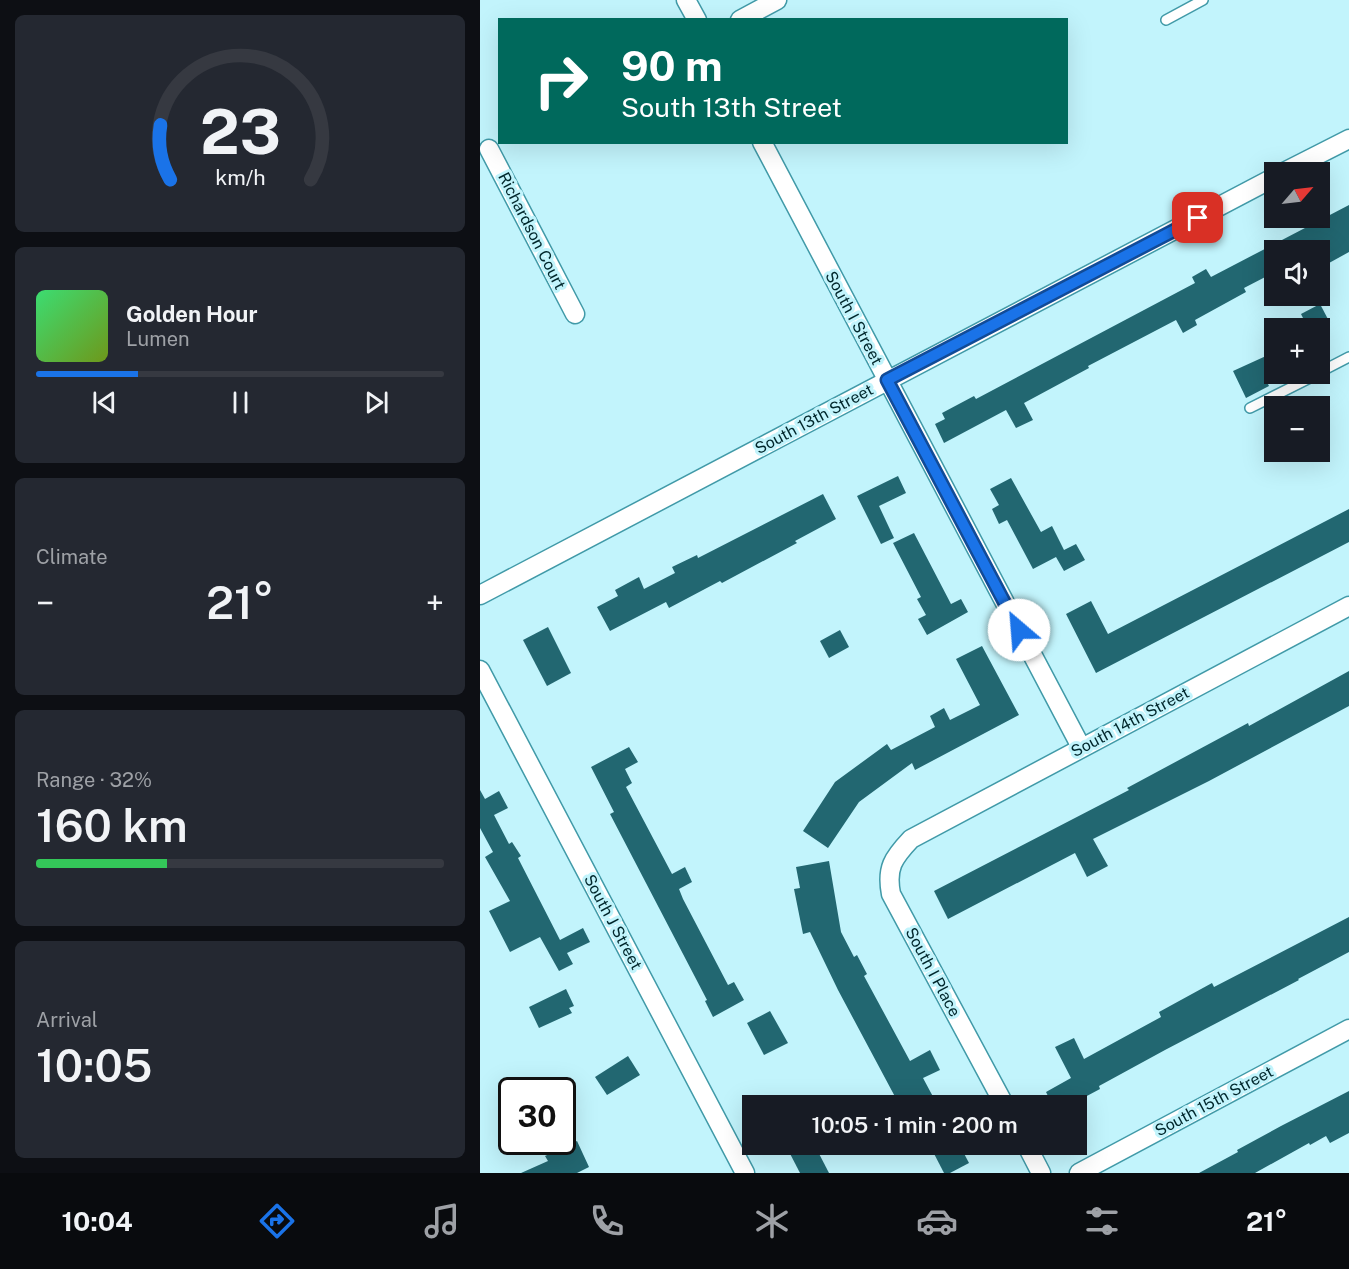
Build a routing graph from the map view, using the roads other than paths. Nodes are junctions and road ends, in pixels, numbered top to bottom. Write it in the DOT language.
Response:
graph roads {
  1 [pos="686,0"];
  2 [pos="777,0"];
  3 [pos="1203,0"];
  4 [pos="696,18"];
  5 [pos="744,18"];
  6 [pos="1166,20"];
  7 [pos="1349,138"];
  8 [pos="763,144"];
  9 [pos="490,148"];
  10 [pos="1303,162"];
  11 [pos="1264,183"];
  12 [pos="575,314"];
  13 [pos="1349,358"];
  14 [pos="1330,368"];
  15 [pos="887,380"];
  16 [pos="1298,384"];
  17 [pos="1251,408"];
  18 [pos="480,595"];
  19 [pos="1349,606"];
  20 [pos="480,670"];
  21 [pos="1081,747"];
  22 [pos="911,839"];
  23 [pos="1349,1029"];
  24 [pos="999,1095"];
  25 [pos="1032,1155"];
  26 [pos="745,1173"];
  27 [pos="1041,1173"];
  28 [pos="1079,1173"];
  1 -- 4 [label="street"];
  2 -- 5 [label="street"];
  3 -- 6 [label="lane"];
  7 -- 10 [label="street"];
  8 -- 15 [label="street, South I Street"];
  9 -- 12 [label="street, Richardson Court"];
  11 -- 15 [label="street, South 13th Street"];
  13 -- 14 [label="lane"];
  15 -- 18 [label="street, South 13th Street"];
  15 -- 21 [label="street, South I Street"];
  16 -- 17 [label="lane"];
  19 -- 21 [label="street, South 14th Street"];
  20 -- 26 [label="street, South J Street"];
  21 -- 22 [label="street, South 14th Street"];
  22 -- 24 [label="street, South I Place"];
  23 -- 28 [label="street, South 15th Street"];
  25 -- 27 [label="street"];
}
